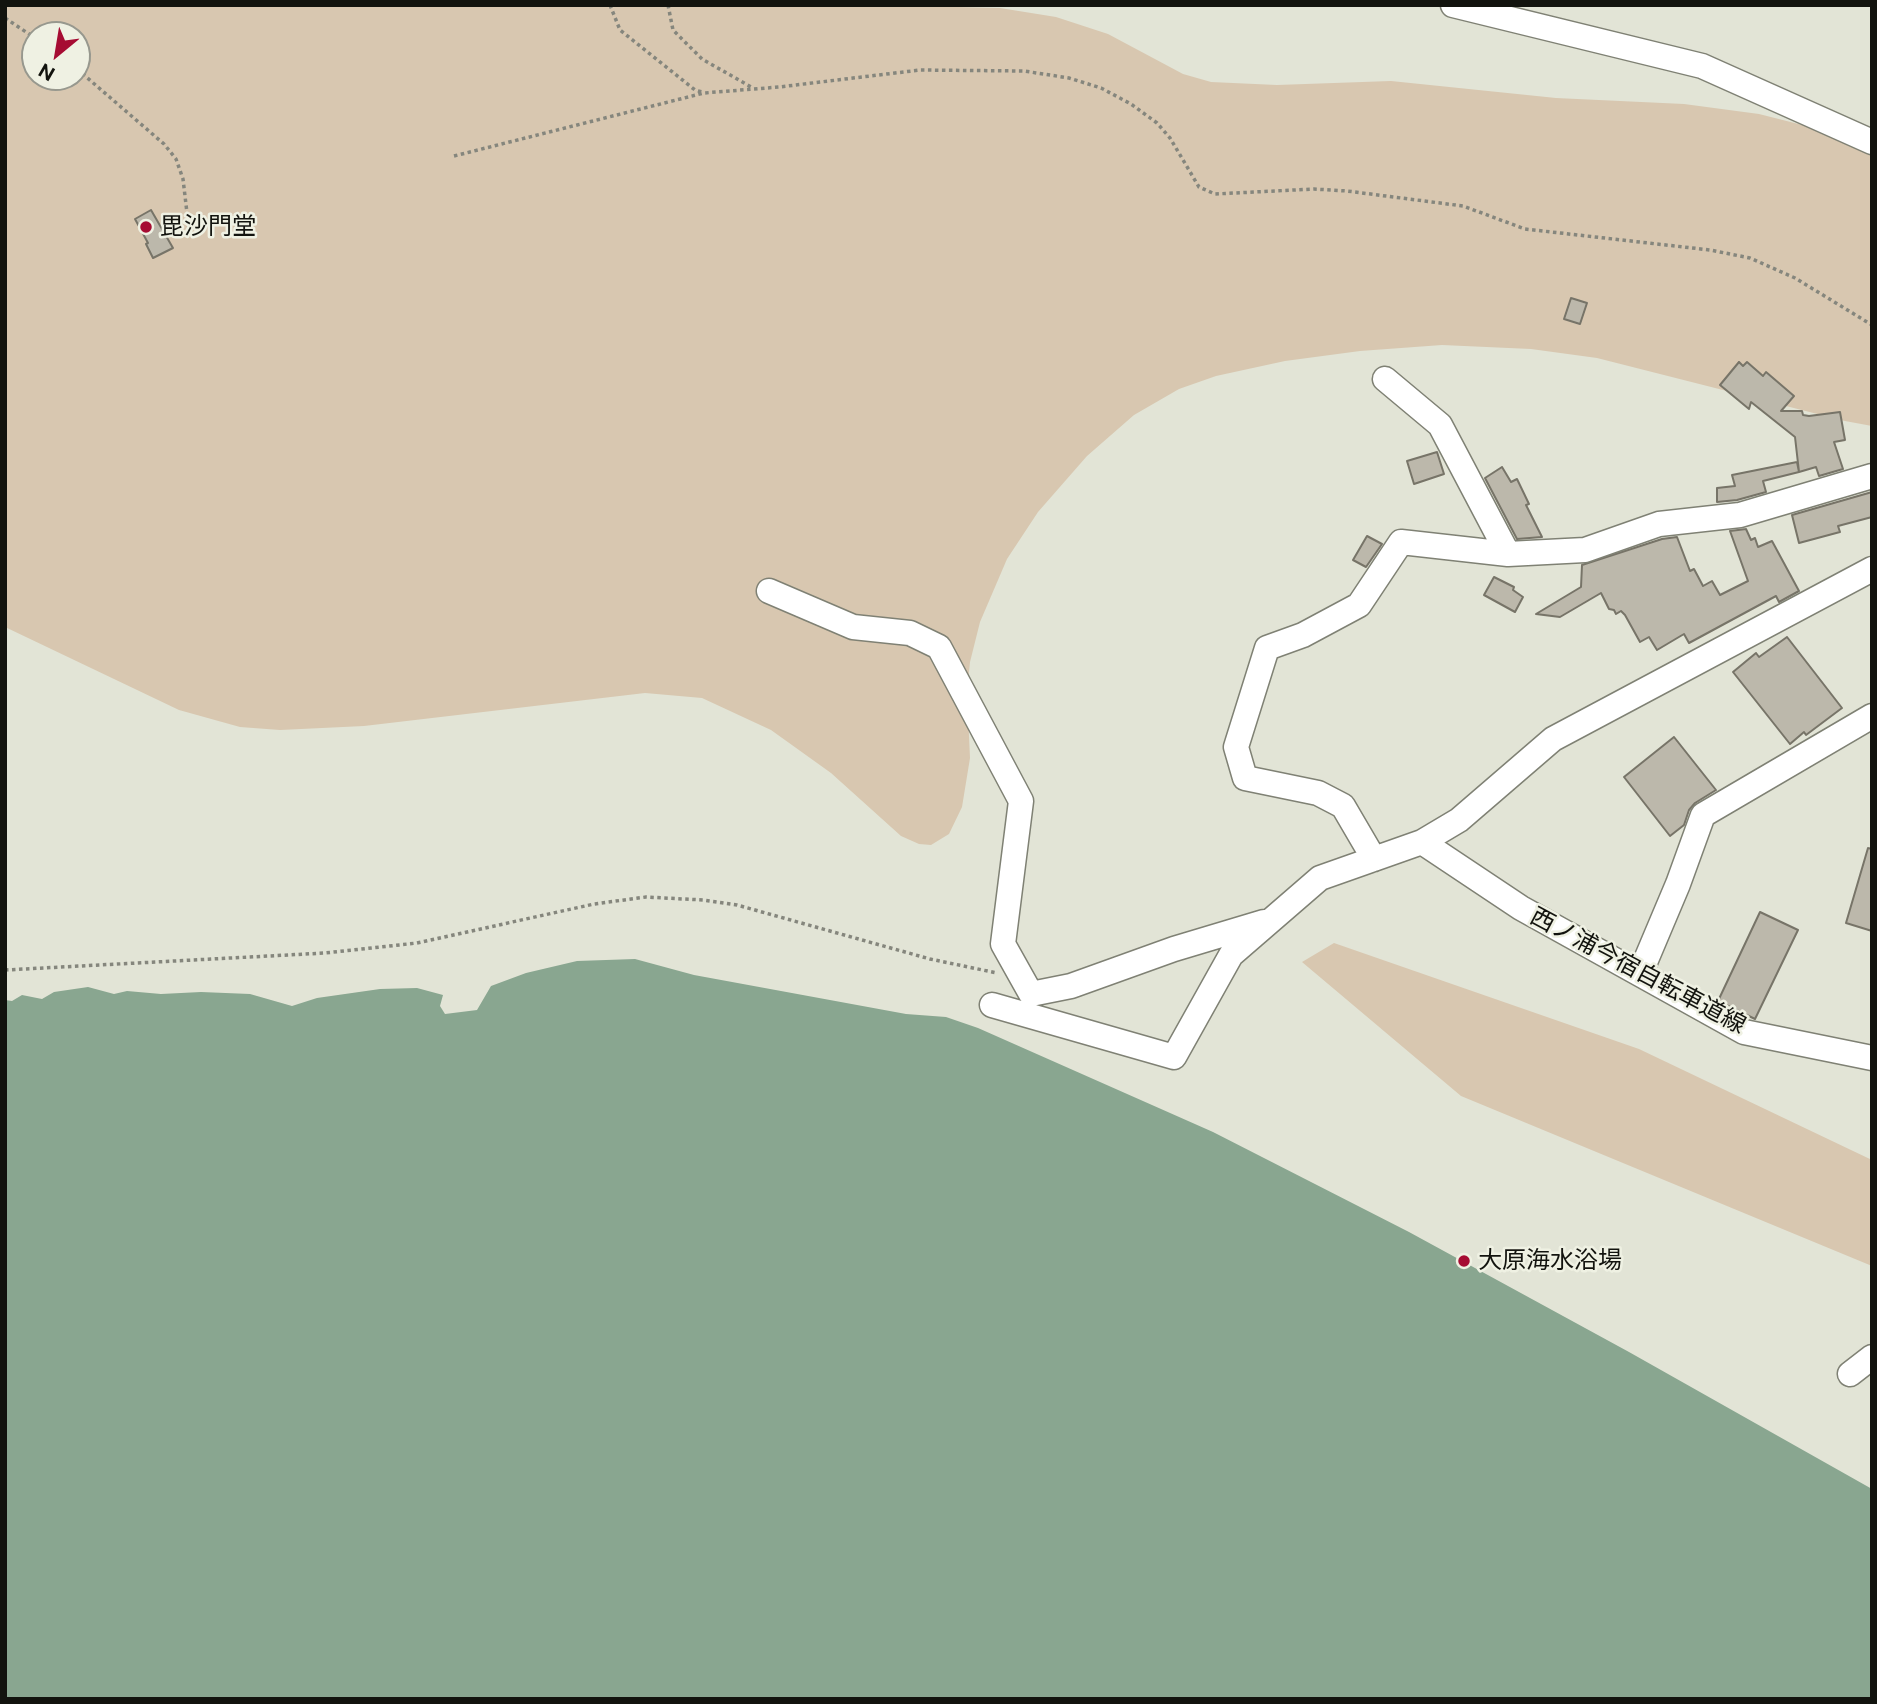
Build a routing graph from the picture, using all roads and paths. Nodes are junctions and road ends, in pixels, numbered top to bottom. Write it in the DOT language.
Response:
graph roads {
  1 [pos="610,5"];
  2 [pos="668,5"];
  3 [pos="1453,5"];
  4 [pos="5,18"];
  5 [pos="21,29"];
  6 [pos="91,81"];
  7 [pos="755,89"];
  8 [pos="704,93"];
  9 [pos="1872,142"];
  10 [pos="454,156"];
  11 [pos="189,230"];
  12 [pos="1872,326"];
  13 [pos="1385,379"];
  14 [pos="1872,476"];
  15 [pos="1507,554"];
  16 [pos="1872,569"];
  17 [pos="769,592"];
  18 [pos="1872,716"];
  19 [pos="1422,842"];
  20 [pos="1374,859"];
  21 [pos="1271,919"];
  22 [pos="5,970"];
  23 [pos="1640,974"];
  24 [pos="1005,975"];
  25 [pos="992,1005"];
  26 [pos="1872,1058"];
  27 [pos="1872,1357"];
  28 [pos="1850,1374"];
  1 -- 8 [label="path"];
  2 -- 7 [label="path"];
  3 -- 9 [label="street"];
  4 -- 5 [label="path"];
  6 -- 11 [label="path"];
  7 -- 8 [label="path"];
  7 -- 12 [label="path"];
  8 -- 10 [label="path"];
  13 -- 15 [label="street"];
  14 -- 15 [label="street"];
  15 -- 20 [label="street"];
  16 -- 19 [label="street"];
  17 -- 21 [label="street"];
  18 -- 23 [label="street"];
  19 -- 20 [label="street"];
  19 -- 23 [label="street, 西ノ浦今宿自転車道線"];
  20 -- 21 [label="street"];
  21 -- 25 [label="street"];
  22 -- 24 [label="path"];
  23 -- 26 [label="street, 西ノ浦今宿自転車道線"];
  27 -- 28 [label="street"];
}
